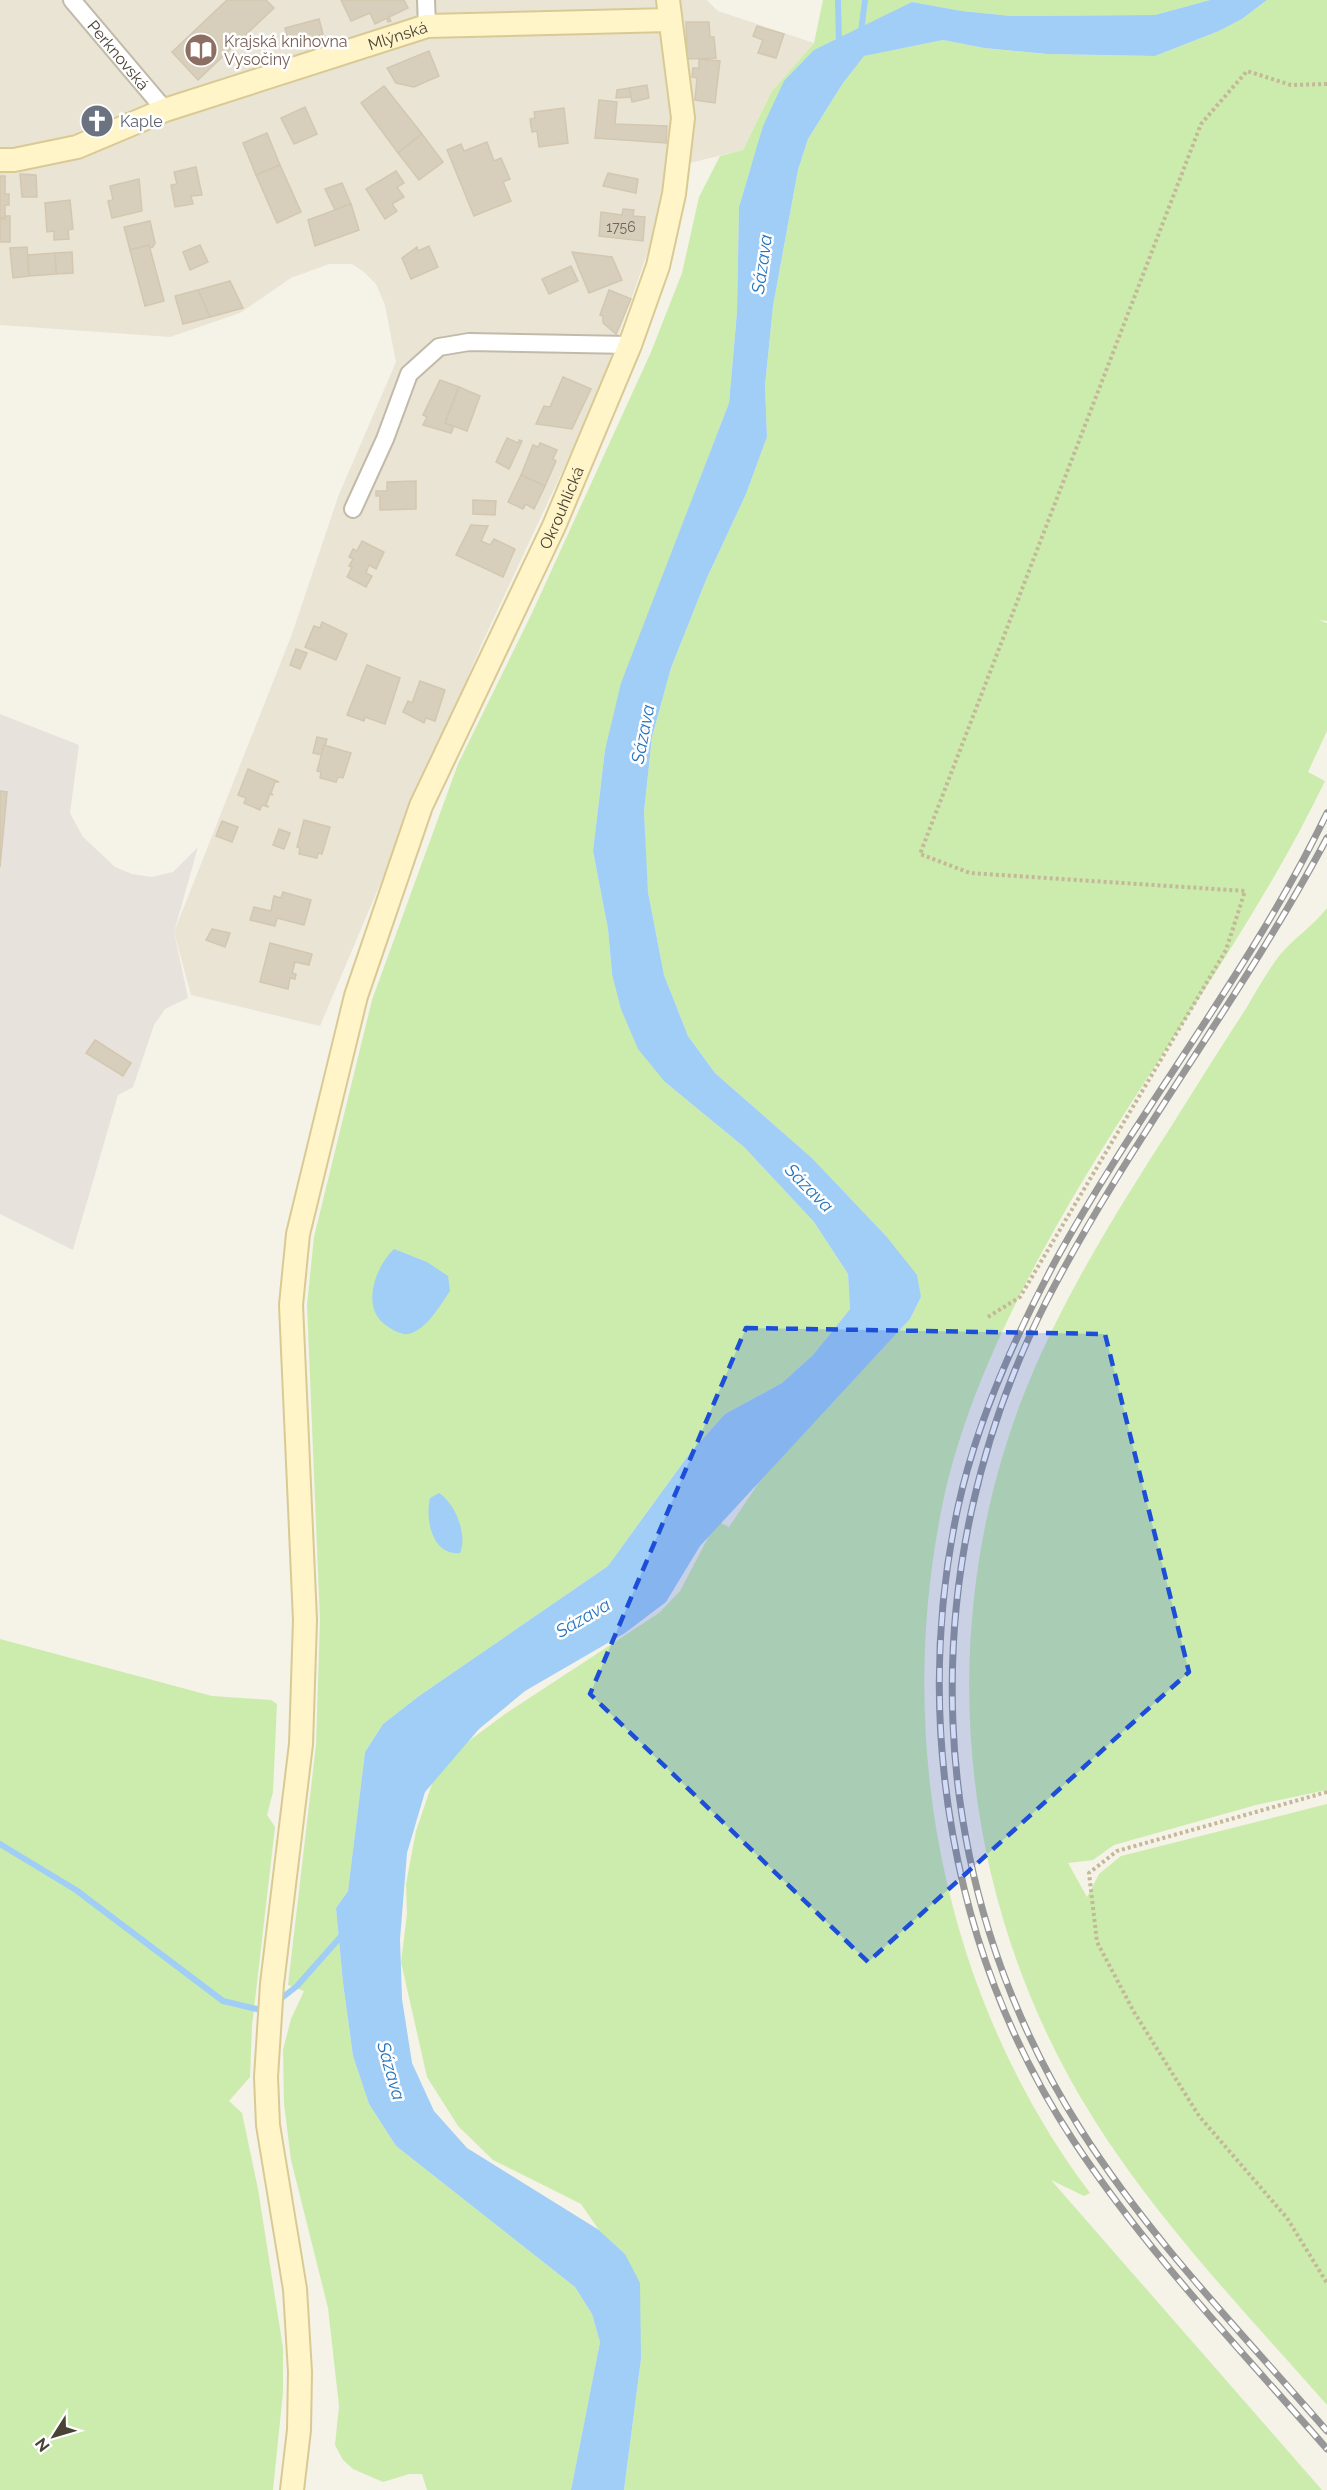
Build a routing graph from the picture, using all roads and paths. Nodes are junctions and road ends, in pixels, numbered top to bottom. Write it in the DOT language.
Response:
graph roads {
  1 [pos="72,0"];
  2 [pos="426,0"];
  3 [pos="669,10"];
  4 [pos="427,26"];
  5 [pos="1327,84"];
  6 [pos="165,110"];
  7 [pos="0,160"];
  8 [pos="630,345"];
  9 [pos="353,509"];
  10 [pos="988,1317"];
  11 [pos="1327,1792"];
  12 [pos="1327,2283"];
  13 [pos="292,2490"];
  1 -- 6 [label="street, Perknovská"];
  2 -- 4 [label="street"];
  3 -- 4 [label="main road, Mlýnská"];
  3 -- 8 [label="main road, Okrouhlická"];
  4 -- 6 [label="main road, Mlýnská"];
  5 -- 10 [label="path"];
  6 -- 7 [label="main road, Mlýnská"];
  8 -- 9 [label="street"];
  8 -- 13 [label="main road, Okrouhlická"];
  11 -- 12 [label="path"];
}
